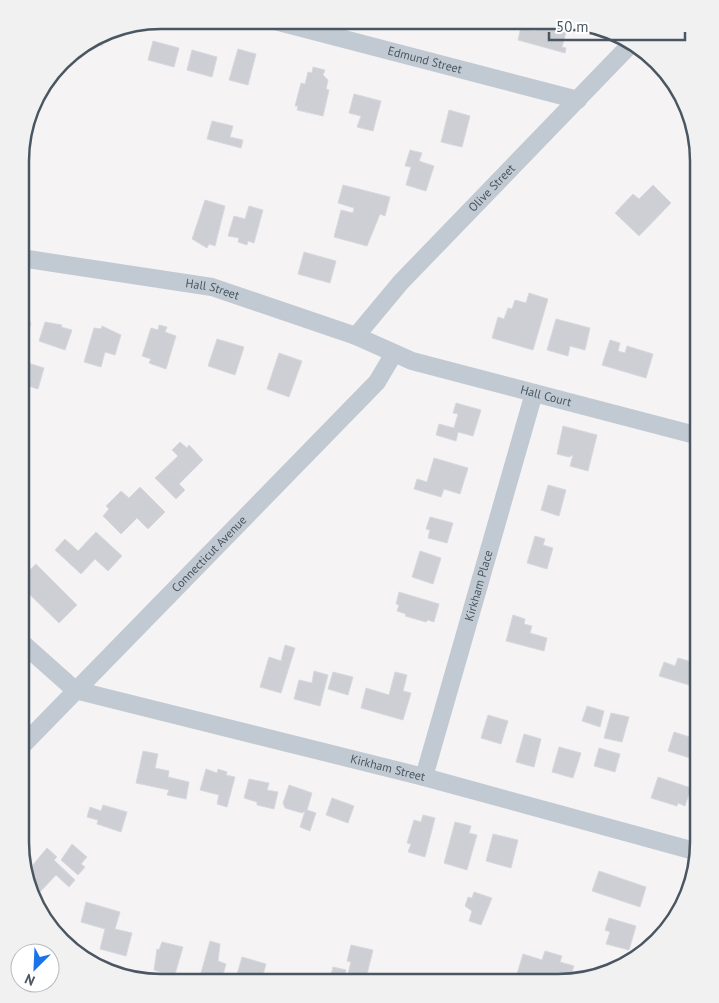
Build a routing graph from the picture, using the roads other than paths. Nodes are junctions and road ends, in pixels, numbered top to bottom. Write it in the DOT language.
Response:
graph roads {
  1 [pos="306,29"];
  2 [pos="627,48"];
  3 [pos="578,100"];
  4 [pos="29,259"];
  5 [pos="356,336"];
  6 [pos="393,355"];
  7 [pos="534,393"];
  8 [pos="690,434"];
  9 [pos="29,649"];
  10 [pos="75,690"];
  11 [pos="29,739"];
  12 [pos="424,777"];
  13 [pos="690,850"];
  1 -- 3 [label="street, Edmund Street"];
  2 -- 3 [label="street, Olive Street"];
  3 -- 5 [label="street, Olive Street"];
  4 -- 5 [label="street, Hall Street"];
  5 -- 6 [label="street, Hall Street"];
  6 -- 7 [label="street, Hall Court"];
  6 -- 10 [label="street, Connecticut Avenue"];
  7 -- 8 [label="street, Hall Court"];
  7 -- 12 [label="street, Kirkham Place"];
  9 -- 10 [label="street"];
  10 -- 11 [label="street, Connecticut Avenue"];
  10 -- 12 [label="street, Kirkham Street"];
  12 -- 13 [label="street, Kirkham Street"];
}
